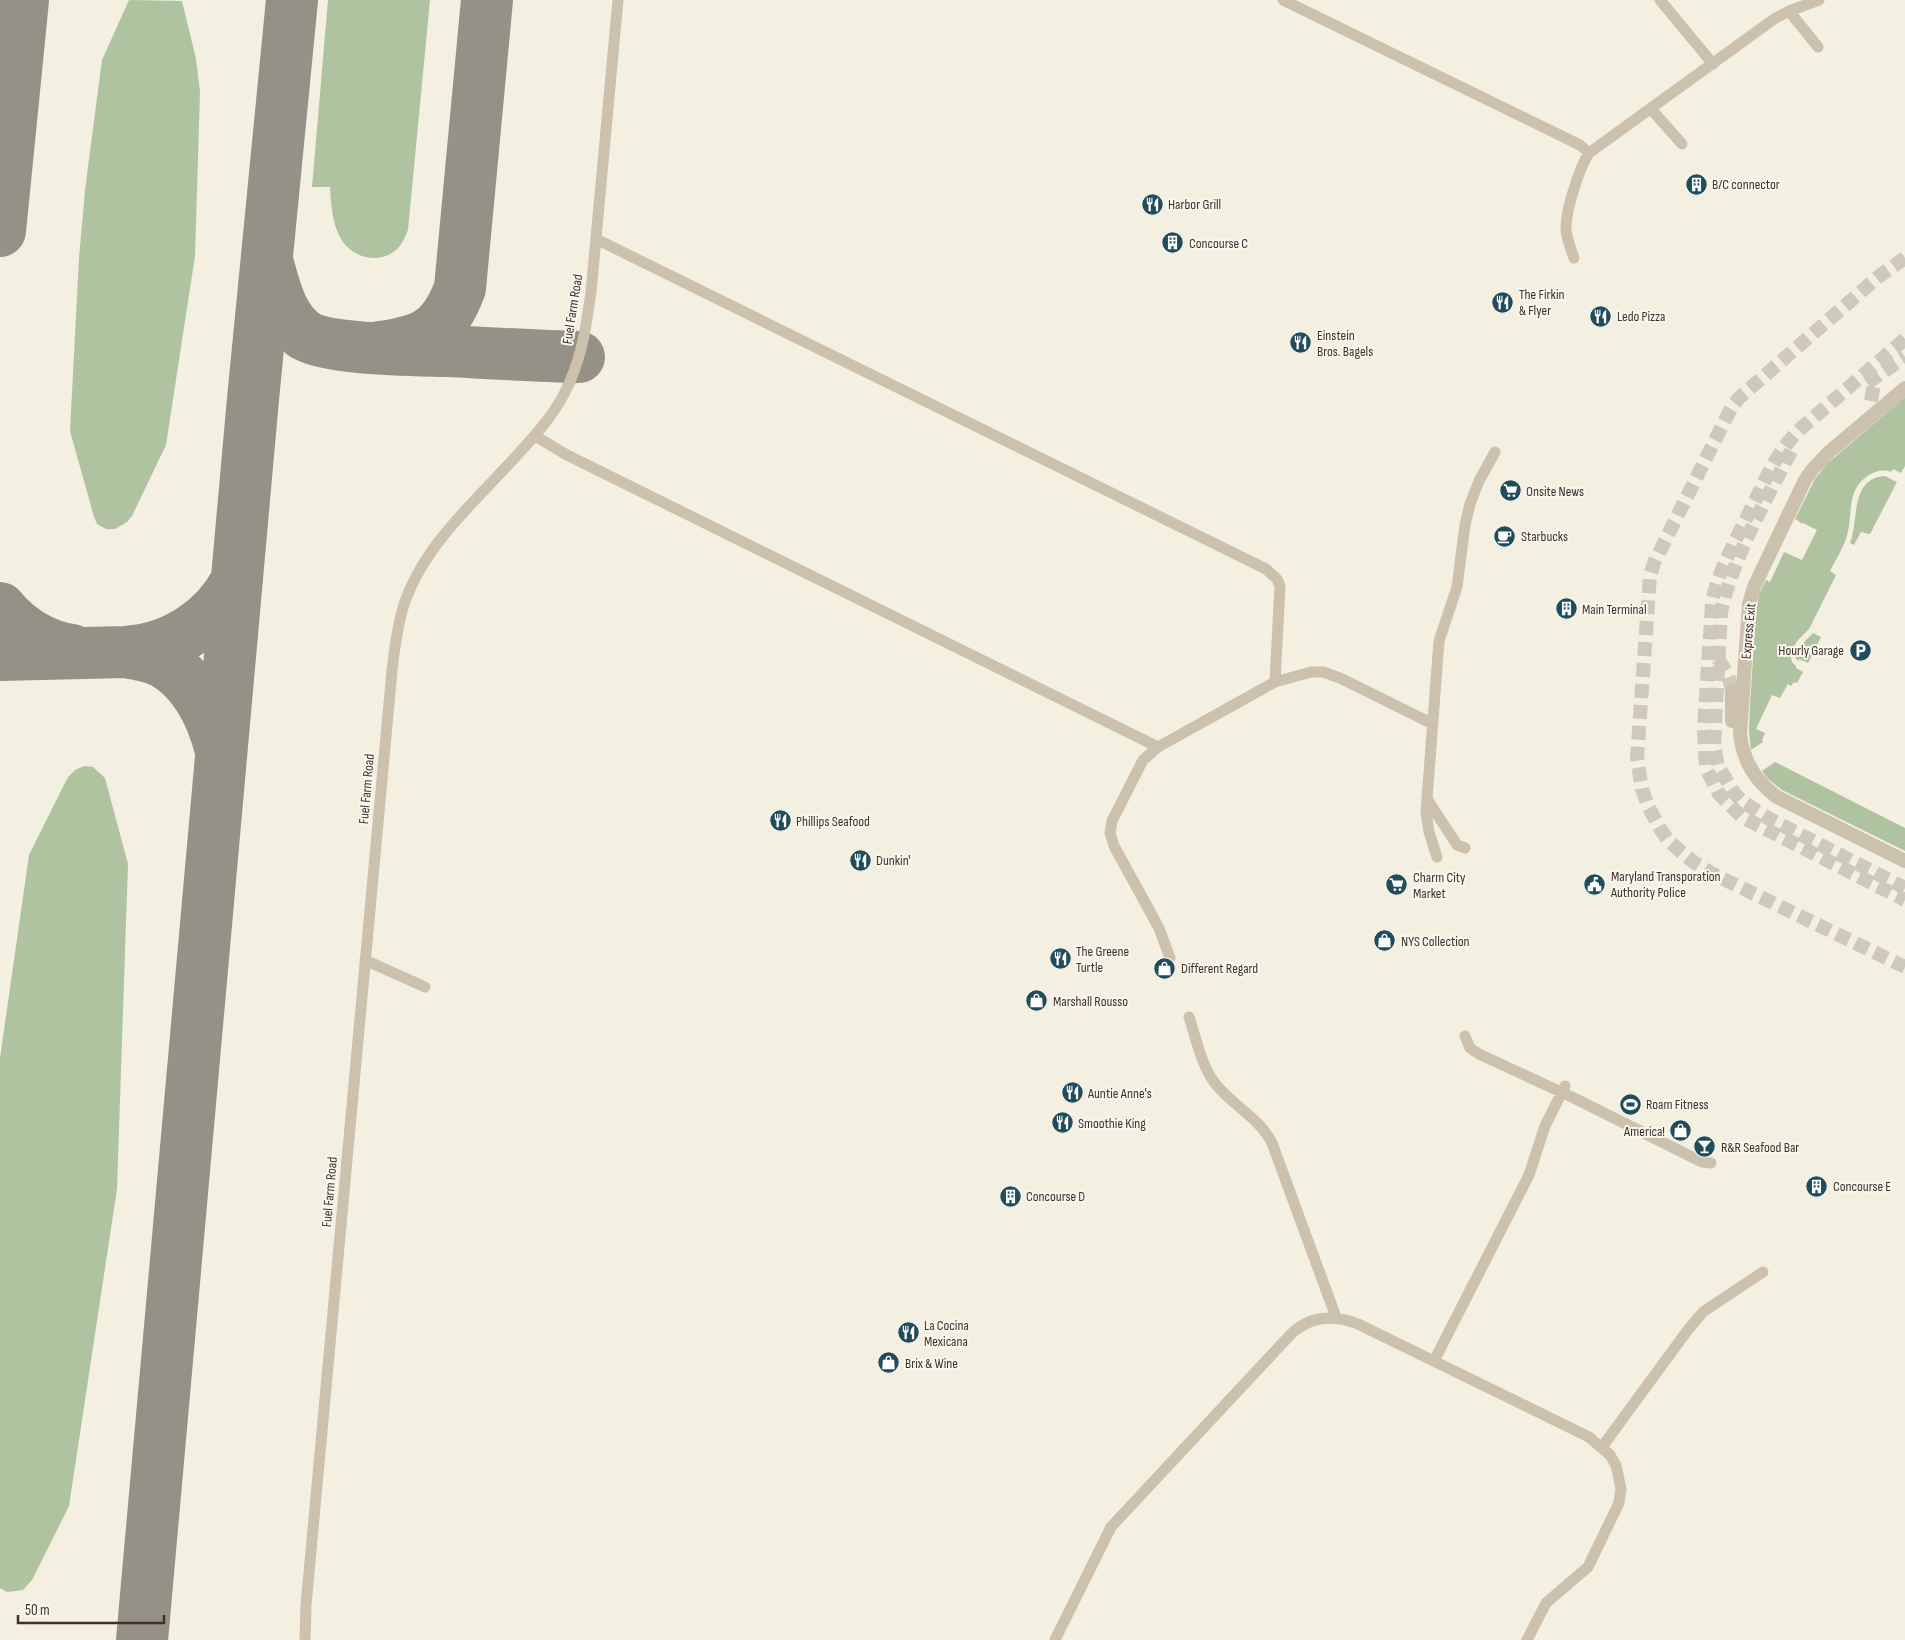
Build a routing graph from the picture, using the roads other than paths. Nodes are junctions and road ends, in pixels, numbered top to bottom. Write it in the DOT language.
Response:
graph roads {
  1 [pos="618,0"];
  2 [pos="1283,0"];
  3 [pos="1660,0"];
  4 [pos="1820,0"];
  5 [pos="1789,11"];
  6 [pos="1818,47"];
  7 [pos="1713,64"];
  8 [pos="1651,109"];
  9 [pos="1682,144"];
  10 [pos="1589,153"];
  11 [pos="596,239"];
  12 [pos="1574,258"];
  13 [pos="1905,388"];
  14 [pos="1871,401"];
  15 [pos="535,436"];
  16 [pos="1495,452"];
  17 [pos="1819,461"];
  18 [pos="1275,682"];
  19 [pos="1732,692"];
  20 [pos="1433,724"];
  21 [pos="1158,747"];
  22 [pos="1744,756"];
  23 [pos="1426,799"];
  24 [pos="1465,848"];
  25 [pos="1437,857"];
  26 [pos="1905,861"];
  27 [pos="1170,958"];
  28 [pos="366,960"];
  29 [pos="424,987"];
  30 [pos="1189,1017"];
  31 [pos="1465,1036"];
  32 [pos="1563,1089"];
  33 [pos="1711,1163"];
  34 [pos="1763,1272"];
  35 [pos="1336,1317"];
  36 [pos="1434,1361"];
  37 [pos="1602,1447"];
  38 [pos="305,1640"];
  39 [pos="1055,1640"];
  40 [pos="1527,1640"];
  1 -- 11 [label="lane, Fuel Farm Road"];
  2 -- 10 [label="lane"];
  3 -- 7 [label="lane"];
  4 -- 5 [label="lane"];
  5 -- 6 [label="lane"];
  5 -- 7 [label="lane"];
  7 -- 8 [label="lane"];
  8 -- 9 [label="lane"];
  8 -- 10 [label="lane"];
  10 -- 12 [label="lane"];
  11 -- 15 [label="lane, Fuel Farm Road"];
  11 -- 18 [label="lane"];
  13 -- 17 [label="street, Express Exit"];
  14 -- 17 [label="street, Express Exit"];
  15 -- 21 [label="lane"];
  15 -- 28 [label="lane, Fuel Farm Road"];
  16 -- 20 [label="lane"];
  17 -- 22 [label="street, Express Exit"];
  18 -- 20 [label="lane"];
  18 -- 21 [label="lane"];
  19 -- 22 [label="street, Express Exit"];
  20 -- 23 [label="lane"];
  21 -- 27 [label="lane"];
  22 -- 26 [label="street, Express Exit"];
  23 -- 24 [label="lane"];
  23 -- 25 [label="lane"];
  28 -- 29 [label="lane"];
  28 -- 38 [label="lane, Fuel Farm Road"];
  30 -- 35 [label="lane"];
  31 -- 32 [label="lane"];
  32 -- 33 [label="lane"];
  32 -- 36 [label="lane"];
  34 -- 37 [label="lane"];
  35 -- 36 [label="lane"];
  35 -- 39 [label="lane"];
  36 -- 37 [label="lane"];
  37 -- 40 [label="lane"];
}
